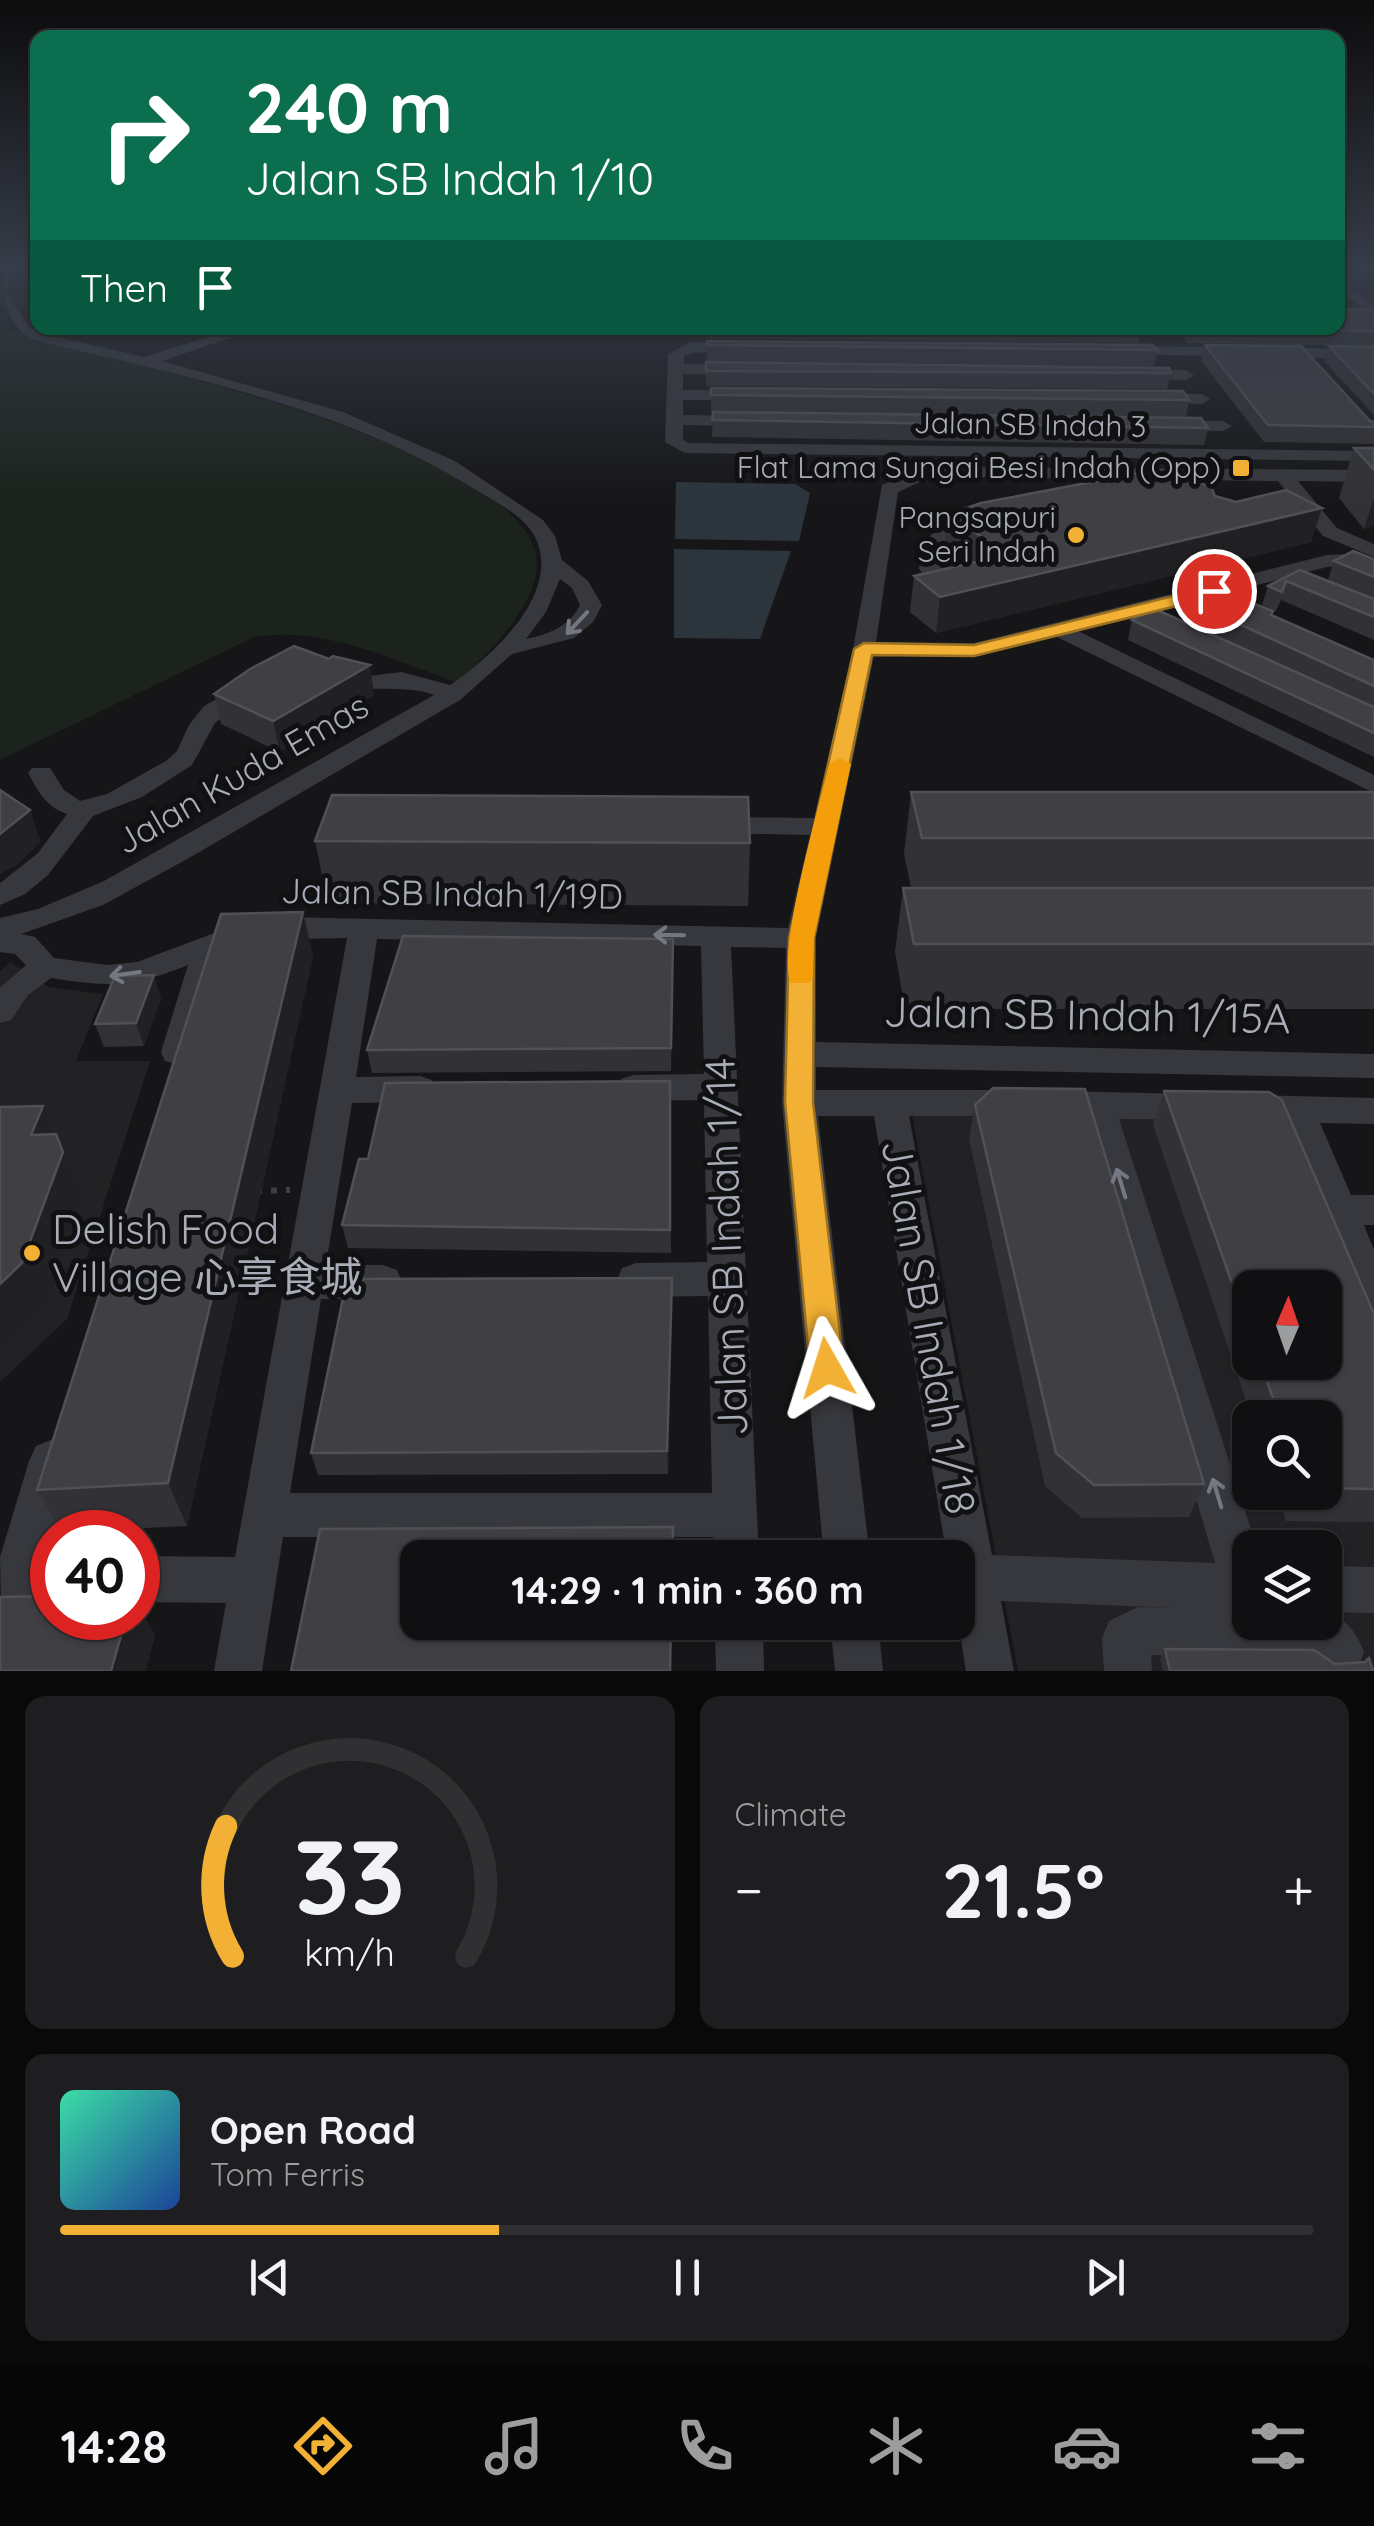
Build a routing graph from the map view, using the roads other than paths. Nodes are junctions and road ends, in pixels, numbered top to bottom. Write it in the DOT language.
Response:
graph roads {
  1 [pos="81,347"];
  2 [pos="191,347"];
  3 [pos="765,348"];
  4 [pos="1108,351"];
  5 [pos="1168,352"];
  6 [pos="1303,353"];
  7 [pos="1374,354"];
  8 [pos="146,361"];
  9 [pos="676,369"];
  10 [pos="768,370"];
  11 [pos="1109,374"];
  12 [pos="1186,375"];
  13 [pos="1324,376"];
  14 [pos="675,395"];
  15 [pos="772,396"];
  16 [pos="1143,399"];
  17 [pos="1202,399"];
  18 [pos="675,420"];
  19 [pos="766,421"];
  20 [pos="1146,425"];
  21 [pos="1223,426"];
  22 [pos="955,427"];
  23 [pos="964,451"];
  24 [pos="1244,454"];
  25 [pos="1374,456"];
  26 [pos="1058,474"];
  27 [pos="1374,476"];
  28 [pos="1290,485"];
  29 [pos="1124,494"];
  30 [pos="1176,494"];
  31 [pos="1374,495"];
  32 [pos="1007,517"];
  33 [pos="1364,550"];
  34 [pos="554,563"];
  35 [pos="1374,566"];
  36 [pos="1282,572"];
  37 [pos="948,583"];
  38 [pos="1314,586"];
  39 [pos="1205,593"];
  40 [pos="1239,608"];
  41 [pos="1137,610"];
  42 [pos="1164,624"];
  43 [pos="1059,630"];
  44 [pos="864,649"];
  45 [pos="503,650"];
  46 [pos="264,680"];
  47 [pos="353,684"];
  48 [pos="449,693"];
  49 [pos="41,773"];
  50 [pos="1374,786"];
  51 [pos="83,810"];
  52 [pos="691,825"];
  53 [pos="826,826"];
  54 [pos="0,896"];
  55 [pos="0,928"];
  56 [pos="364,928"];
  57 [pos="716,936"];
  58 [pos="801,938"];
  59 [pos="216,940"];
  60 [pos="0,942"];
  61 [pos="45,967"];
  62 [pos="0,1012"];
  63 [pos="798,1054"];
  64 [pos="1374,1066"];
  65 [pos="169,1082"];
  66 [pos="720,1087"];
  67 [pos="605,1088"];
  68 [pos="452,1089"];
  69 [pos="337,1090"];
  70 [pos="799,1102"];
  71 [pos="890,1102"];
  72 [pos="1097,1104"];
  73 [pos="1297,1110"];
  74 [pos="1374,1111"];
  75 [pos="1356,1210"];
  76 [pos="727,1279"];
  77 [pos="592,1280"];
  78 [pos="420,1281"];
  79 [pos="304,1282"];
  80 [pos="1374,1296"];
  81 [pos="60,1434"];
  82 [pos="265,1515"];
  83 [pos="736,1536"];
  84 [pos="845,1540"];
  85 [pos="965,1540"];
  86 [pos="1232,1567"];
  87 [pos="975,1578"];
  88 [pos="23,1580"];
  89 [pos="160,1580"];
  90 [pos="254,1580"];
  91 [pos="1342,1589"];
  92 [pos="1374,1590"];
  93 [pos="975,1594"];
  94 [pos="1232,1597"];
  95 [pos="1232,1601"];
  96 [pos="739,1640"];
  97 [pos="856,1640"];
  98 [pos="1330,1640"];
  99 [pos="1340,1652"];
  100 [pos="238,1671"];
  101 [pos="740,1671"];
  102 [pos="860,1671"];
  103 [pos="990,1671"];
  104 [pos="1128,1671"];
  1 -- 8 [label="street, Jalan Kuda Emas"];
  2 -- 8 [label="street"];
  3 -- 9 [label="street"];
  4 -- 5 [label="street"];
  5 -- 6 [label="street"];
  5 -- 12 [label="street"];
  6 -- 7 [label="street"];
  6 -- 13 [label="street"];
  8 -- 34 [label="street, Jalan Kuda Emas"];
  9 -- 10 [label="street"];
  9 -- 14 [label="street"];
  11 -- 12 [label="street"];
  12 -- 17 [label="street"];
  14 -- 15 [label="street"];
  14 -- 18 [label="street"];
  16 -- 17 [label="street"];
  17 -- 21 [label="street"];
  18 -- 19 [label="street"];
  18 -- 23 [label="street, Jalan SB Indah 3"];
  20 -- 21 [label="street"];
  21 -- 24 [label="street"];
  22 -- 23 [label="street"];
  23 -- 26 [label="street, Jalan SB Indah 3"];
  24 -- 25 [label="street, Jalan SB Indah 3"];
  24 -- 26 [label="street, Jalan SB Indah 3"];
  26 -- 28 [label="street"];
  26 -- 44 [label="street"];
  27 -- 28 [label="street"];
  28 -- 31 [label="street"];
  28 -- 33 [label="street"];
  29 -- 30 [label="street"];
  32 -- 37 [label="street"];
  33 -- 35 [label="street"];
  33 -- 36 [label="street"];
  34 -- 45 [label="street, Jalan Kuda Emas"];
  34 -- 45 [label="street, Jalan Kuda Emas, one-way"];
  36 -- 38 [label="street"];
  36 -- 39 [label="street"];
  39 -- 40 [label="street"];
  39 -- 41 [label="street"];
  41 -- 42 [label="street"];
  41 -- 43 [label="street"];
  43 -- 44 [label="street"];
  43 -- 50 [label="street"];
  44 -- 53 [label="street"];
  45 -- 48 [label="street, Jalan Kuda Emas"];
  46 -- 51 [label="street"];
  47 -- 48 [label="street"];
  48 -- 55 [label="street, Jalan Kuda Emas"];
  49 -- 51 [label="street"];
  51 -- 54 [label="street"];
  52 -- 53 [label="street"];
  53 -- 58 [label="street"];
  57 -- 56 [label="street, Jalan SB Indah 1/19D, one-way"];
  56 -- 59 [label="street, Jalan SB Indah 1/19D"];
  56 -- 69 [label="street"];
  57 -- 58 [label="street, Jalan SB Indah 1/19D"];
  57 -- 66 [label="street, Jalan SB Indah 1/14"];
  58 -- 63 [label="street"];
  59 -- 61 [label="street, Jalan SB Indah 1/19D, one-way"];
  59 -- 65 [label="street"];
  60 -- 61 [label="street, Jalan SB Indah 1/19D"];
  61 -- 62 [label="street"];
  63 -- 64 [label="street, Jalan SB Indah 1/15A"];
  63 -- 70 [label="street"];
  66 -- 67 [label="street"];
  66 -- 76 [label="street, Jalan SB Indah 1/14"];
  68 -- 69 [label="street"];
  69 -- 79 [label="street"];
  70 -- 71 [label="street"];
  70 -- 84 [label="street"];
  71 -- 72 [label="street"];
  71 -- 85 [label="street, Jalan SB Indah 1/18"];
  72 -- 73 [label="street"];
  86 -- 72 [label="street, one-way"];
  73 -- 74 [label="street"];
  73 -- 75 [label="street"];
  75 -- 80 [label="street"];
  76 -- 77 [label="street"];
  76 -- 83 [label="street, Jalan SB Indah 1/14"];
  78 -- 79 [label="street"];
  79 -- 82 [label="street"];
  81 -- 88 [label="street"];
  82 -- 83 [label="street"];
  82 -- 90 [label="street"];
  87 -- 94 [label="street"];
  89 -- 90 [label="street"];
  90 -- 100 [label="street"];
  91 -- 92 [label="street"];
  93 -- 103 [label="street, Jalan SB Indah 1/18"];
  95 -- 104 [label="street"];
  96 -- 101 [label="street"];
  97 -- 102 [label="street"];
  98 -- 99 [label="street"];
}
